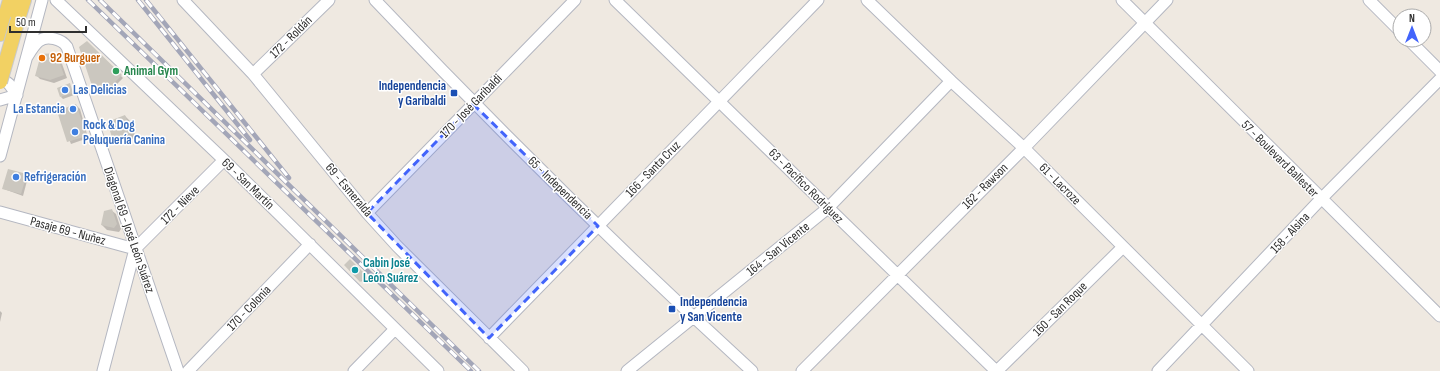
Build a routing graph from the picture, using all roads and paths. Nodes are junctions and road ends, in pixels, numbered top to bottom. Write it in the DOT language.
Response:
graph roads {
  1 [pos="10,0"];
  2 [pos="24,0"];
  3 [pos="42,0"];
  4 [pos="56,0"];
  5 [pos="184,0"];
  6 [pos="329,0"];
  7 [pos="375,0"];
  8 [pos="574,0"];
  9 [pos="616,0"];
  10 [pos="818,0"];
  11 [pos="867,0"];
  12 [pos="1122,0"];
  13 [pos="1167,0"];
  14 [pos="1369,0"];
  15 [pos="1144,22"];
  16 [pos="1392,23"];
  17 [pos="0,34"];
  18 [pos="1417,48"];
  19 [pos="27,57"];
  20 [pos="1440,71"];
  21 [pos="253,74"];
  22 [pos="0,77"];
  23 [pos="1440,78"];
  24 [pos="0,82"];
  25 [pos="951,82"];
  26 [pos="17,95"];
  27 [pos="0,100"];
  28 [pos="719,100"];
  29 [pos="473,104"];
  30 [pos="1024,148"];
  31 [pos="0,156"];
  32 [pos="224,160"];
  33 [pos="1321,200"];
  34 [pos="828,208"];
  35 [pos="0,212"];
  36 [pos="367,213"];
  37 [pos="598,226"];
  38 [pos="310,244"];
  39 [pos="1124,247"];
  40 [pos="135,249"];
  41 [pos="897,274"];
  42 [pos="1440,316"];
  43 [pos="693,317"];
  44 [pos="1202,326"];
  45 [pos="395,329"];
  46 [pos="489,338"];
  47 [pos="103,371"];
  48 [pos="178,371"];
  49 [pos="188,371"];
  50 [pos="354,371"];
  51 [pos="438,371"];
  52 [pos="523,371"];
  53 [pos="627,371"];
  54 [pos="752,371"];
  55 [pos="802,371"];
  56 [pos="997,371"];
  57 [pos="1158,371"];
  58 [pos="1248,371"];
  1 -- 17 [label="main road"];
  2 -- 24 [label="main road, bridge"];
  3 -- 19 [label="street"];
  4 -- 32 [label="street, 69 - San Martín"];
  5 -- 21 [label="street, 69 - Esmeralda"];
  6 -- 21 [label="street, 172 - Roldán"];
  7 -- 29 [label="street, 65 - Independencia"];
  8 -- 29 [label="street, 170 - José Garibaldi"];
  9 -- 28 [label="street, 63 - Pacífico Rodríguez"];
  10 -- 28 [label="street, 166 - Santa Cruz"];
  11 -- 25 [label="street, 61 - Lacroze"];
  12 -- 15 [label="street, 57 - Boulevard Ballester"];
  13 -- 15 [label="street, 162 - Rawson"];
  14 -- 16 [label="street"];
  15 -- 30 [label="street, 162 - Rawson"];
  15 -- 33 [label="street, 57 - Boulevard Ballester"];
  18 -- 20 [label="street"];
  19 -- 26 [label="street"];
  19 -- 40 [label="street, Diagonal 69 - José León Suárez"];
  21 -- 36 [label="street, 69 - Esmeralda"];
  22 -- 26 [label="street"];
  23 -- 33 [label="street, 158 - Alsina"];
  25 -- 30 [label="street, 61 - Lacroze"];
  25 -- 34 [label="street, 164 - San Vicente"];
  26 -- 27 [label="street"];
  26 -- 31 [label="street"];
  28 -- 34 [label="street, 63 - Pacífico Rodríguez"];
  28 -- 37 [label="street, 166 - Santa Cruz"];
  29 -- 36 [label="street, 170 - José Garibaldi"];
  29 -- 37 [label="street, 65 - Independencia"];
  30 -- 39 [label="street, 61 - Lacroze"];
  30 -- 41 [label="street, 162 - Rawson"];
  32 -- 38 [label="street, 69 - San Martín"];
  32 -- 40 [label="street, 172 - Nieve"];
  33 -- 42 [label="street, 57 - Boulevard Ballester"];
  33 -- 44 [label="street, 158 - Alsina"];
  34 -- 41 [label="street, 63 - Pacífico Rodríguez"];
  34 -- 43 [label="street, 164 - San Vicente"];
  35 -- 40 [label="street, Pasaje 69 - Nuñez"];
  36 -- 46 [label="street, 69 - Esmeralda"];
  37 -- 43 [label="street, 65 - Independencia"];
  37 -- 46 [label="street, 166 - Santa Cruz"];
  38 -- 45 [label="street, 69 - San Martín"];
  38 -- 49 [label="street, 170 - Colonia"];
  39 -- 44 [label="street, 61 - Lacroze"];
  39 -- 56 [label="street, 160 - San Roque"];
  40 -- 47 [label="street"];
  40 -- 48 [label="street, Diagonal 69 - José León Suárez"];
  41 -- 55 [label="street, 162 - Rawson"];
  41 -- 56 [label="street, 63 - Pacífico Rodríguez"];
  43 -- 53 [label="street, 164 - San Vicente"];
  43 -- 54 [label="street, 65 - Independencia"];
  44 -- 57 [label="street, 158 - Alsina"];
  44 -- 58 [label="street, 61 - Lacroze"];
  45 -- 50 [label="street"];
  45 -- 51 [label="street, 69 - San Martín"];
  46 -- 52 [label="street, 69 - Esmeralda"];
}
